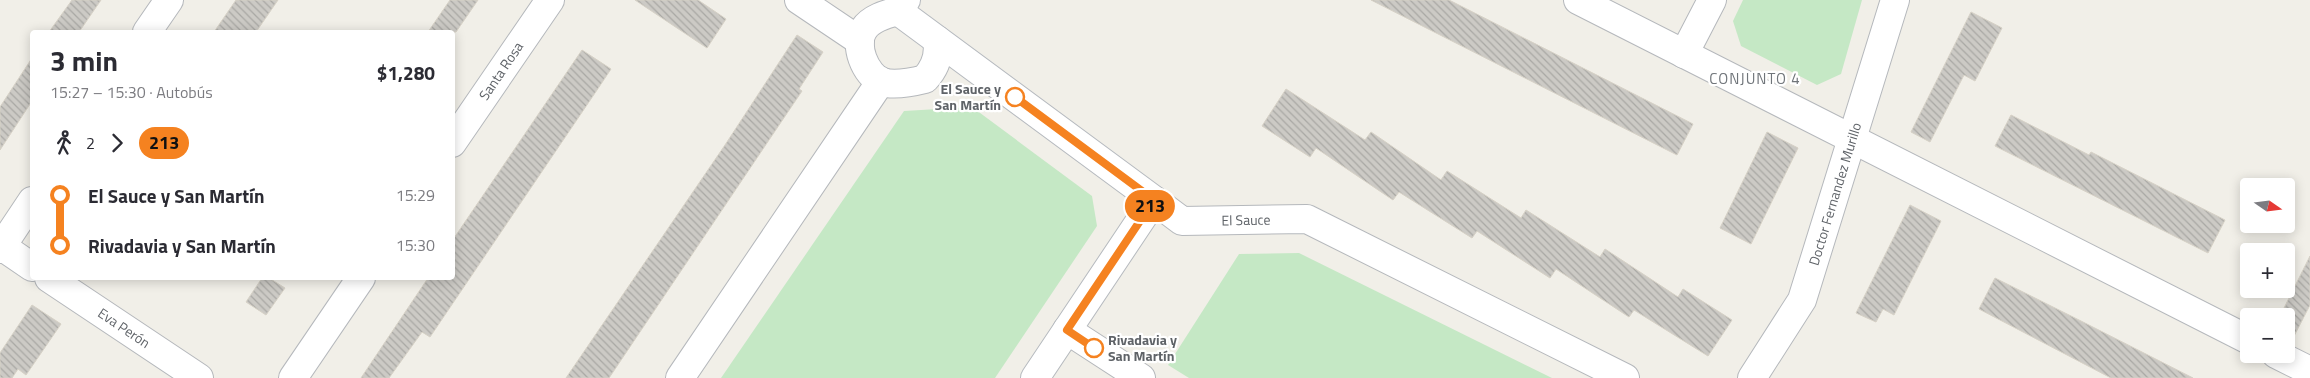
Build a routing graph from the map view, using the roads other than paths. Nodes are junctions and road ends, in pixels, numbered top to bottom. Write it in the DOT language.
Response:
graph roads {
  1 [pos="168,0"];
  2 [pos="550,0"];
  3 [pos="799,0"];
  4 [pos="1578,0"];
  5 [pos="1712,0"];
  6 [pos="1895,0"];
  7 [pos="902,6"];
  8 [pos="148,30"];
  9 [pos="860,40"];
  10 [pos="937,40"];
  11 [pos="1684,54"];
  12 [pos="880,81"];
  13 [pos="455,139"];
  14 [pos="1852,139"];
  15 [pos="1154,200"];
  16 [pos="30,204"];
  17 [pos="1,247"];
  18 [pos="30,266"];
  19 [pos="52,280"];
  20 [pos="360,280"];
  21 [pos="1067,330"];
  22 [pos="2240,335"];
  23 [pos="2294,363"];
  24 [pos="2310,371"];
  25 [pos="199,378"];
  26 [pos="292,378"];
  27 [pos="680,378"];
  28 [pos="1036,378"];
  29 [pos="1141,378"];
  30 [pos="1626,378"];
  31 [pos="1752,378"];
  1 -- 8 [label="street"];
  2 -- 13 [label="street, Santa Rosa"];
  3 -- 9 [label="street"];
  4 -- 11 [label="street"];
  5 -- 11 [label="street"];
  6 -- 14 [label="street, Doctor Fernandez Murillo"];
  7 -- 9 [label="street"];
  7 -- 10 [label="street, El Sauce"];
  9 -- 12 [label="street"];
  10 -- 12 [label="street"];
  10 -- 15 [label="street, El Sauce"];
  11 -- 14 [label="street"];
  12 -- 27 [label="street"];
  14 -- 22 [label="street"];
  14 -- 31 [label="street, Doctor Fernandez Murillo"];
  15 -- 21 [label="street"];
  15 -- 30 [label="street, El Sauce"];
  16 -- 17 [label="street"];
  17 -- 18 [label="street"];
  19 -- 25 [label="street, Eva Perón"];
  20 -- 26 [label="street"];
  21 -- 28 [label="street"];
  21 -- 29 [label="street"];
  23 -- 24 [label="street"];
}
